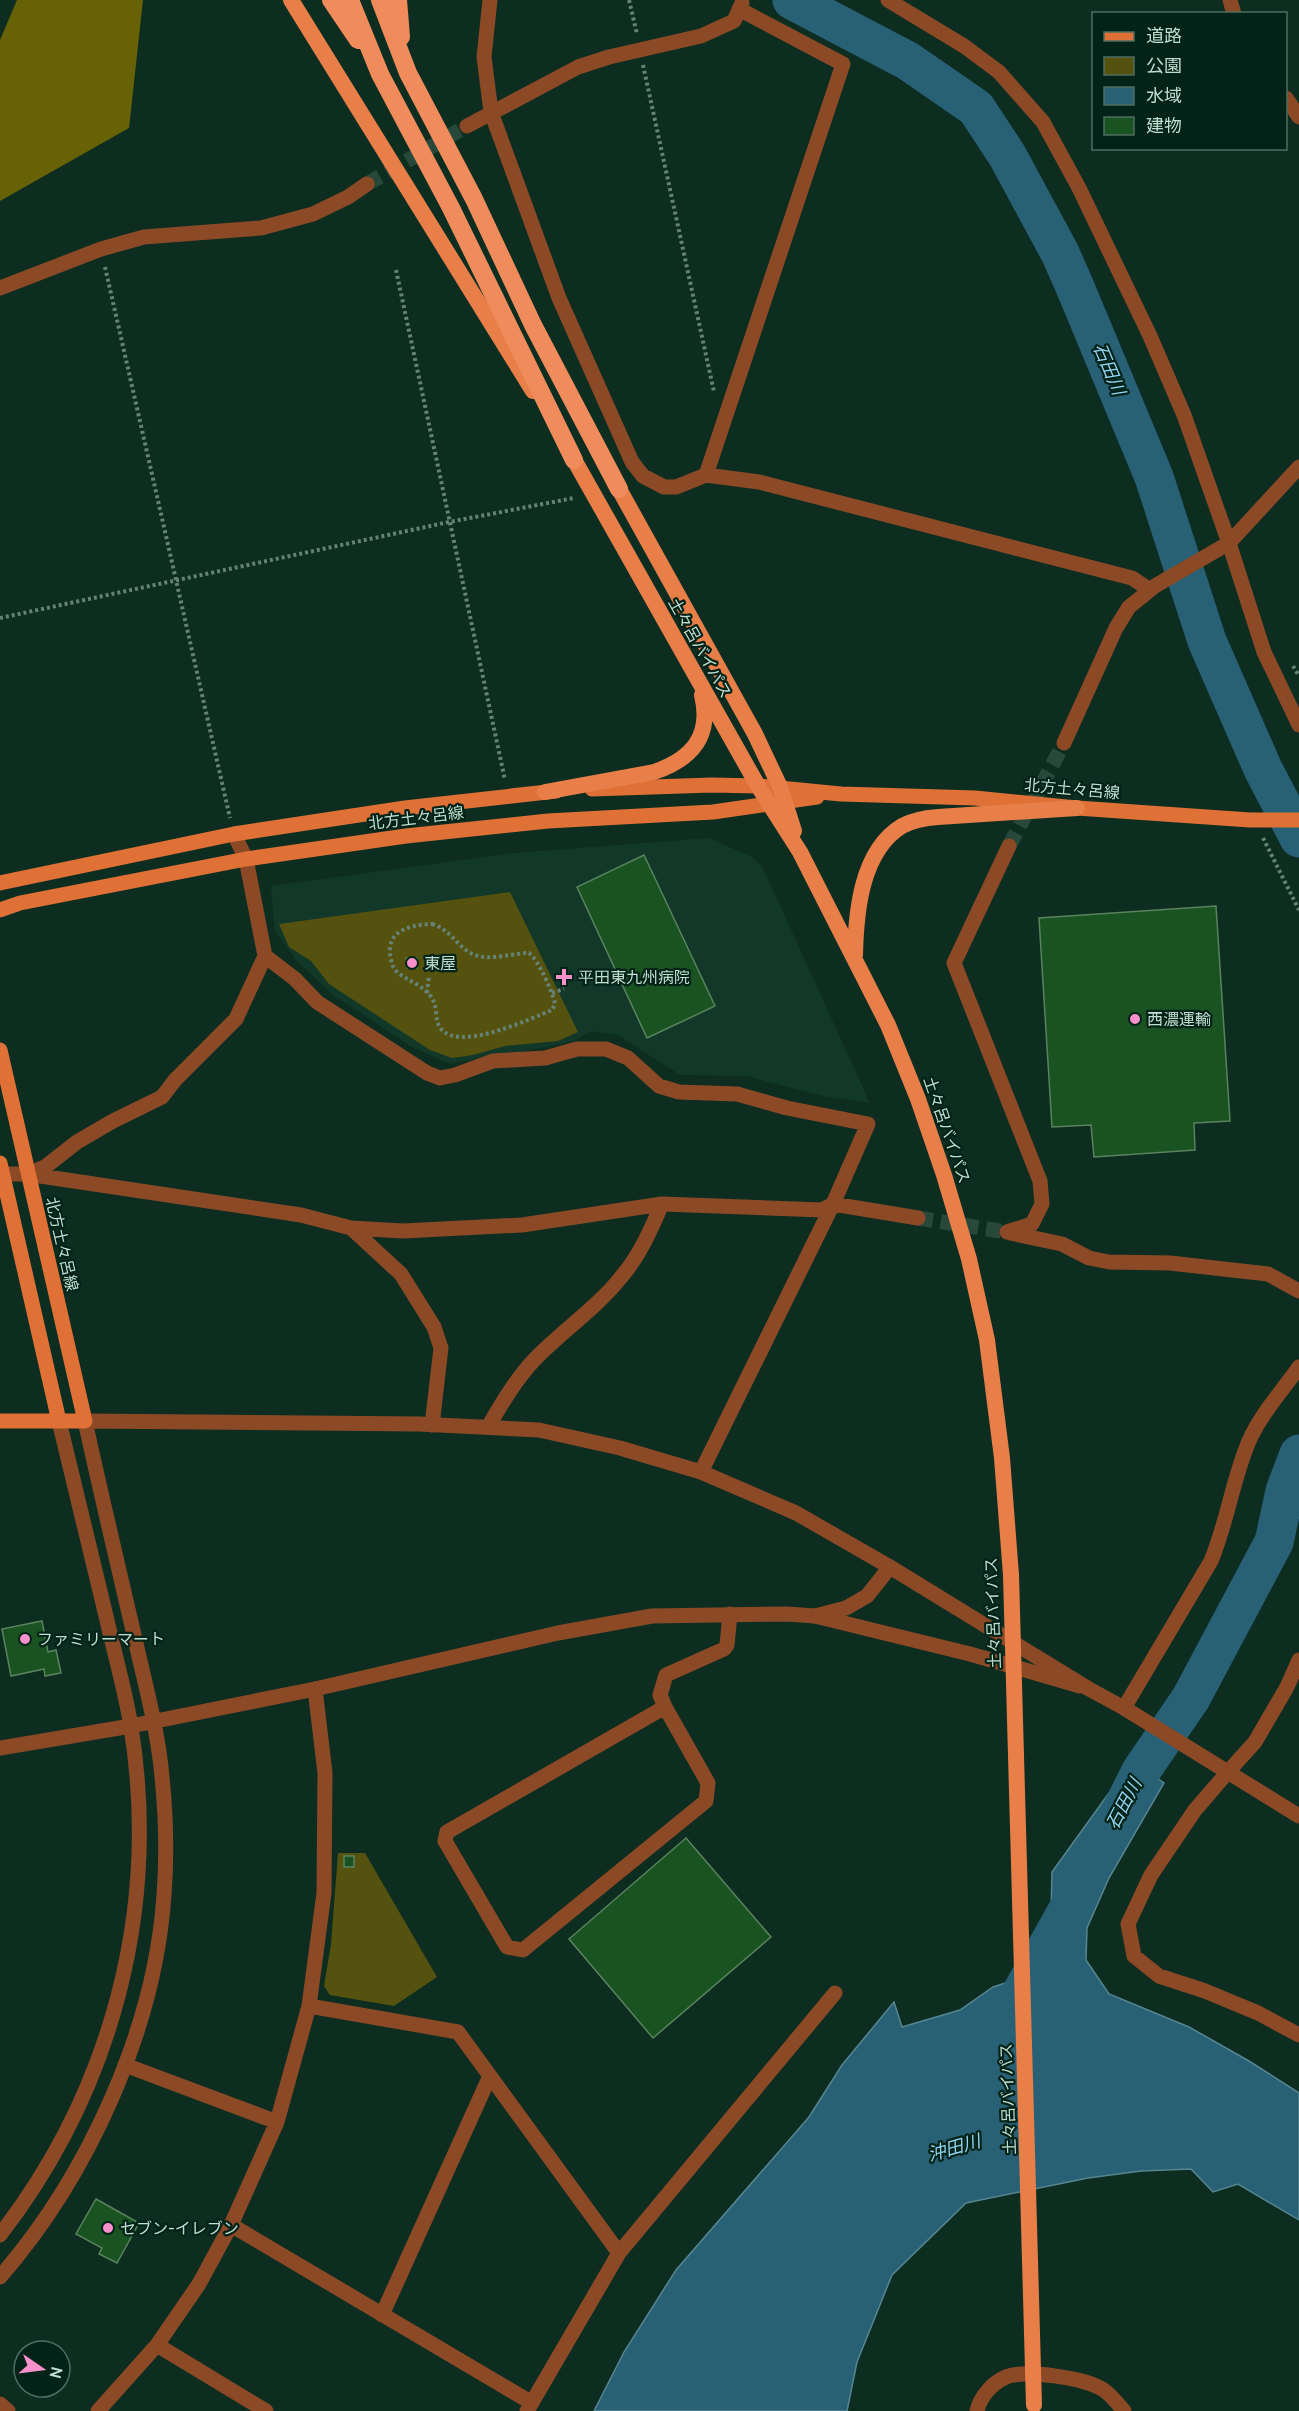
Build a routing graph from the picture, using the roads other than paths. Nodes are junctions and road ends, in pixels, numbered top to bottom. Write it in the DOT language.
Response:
graph roads {
  1 [pos="291,0"];
  2 [pos="331,0"];
  3 [pos="350,0"];
  4 [pos="380,0"];
  5 [pos="398,0"];
  6 [pos="490,0"];
  7 [pos="888,0"];
  8 [pos="742,4"];
  9 [pos="408,73"];
  10 [pos="380,74"];
  11 [pos="1287,99"];
  12 [pos="491,112"];
  13 [pos="1299,117"];
  14 [pos="467,126"];
  15 [pos="367,184"];
  16 [pos="0,288"];
  17 [pos="574,460"];
  18 [pos="1299,466"];
  19 [pos="706,475"];
  20 [pos="619,489"];
  21 [pos="1223,547"];
  22 [pos="1152,588"];
  23 [pos="698,682"];
  24 [pos="1299,725"];
  25 [pos="1064,743"];
  26 [pos="758,786"];
  27 [pos="545,792"];
  28 [pos="778,798"];
  29 [pos="1077,808"];
  30 [pos="1299,820"];
  31 [pos="234,834"];
  32 [pos="1009,846"];
  33 [pos="246,859"];
  34 [pos="0,882"];
  35 [pos="0,910"];
  36 [pos="265,956"];
  37 [pos="855,958"];
  38 [pos="0,1050"];
  39 [pos="1,1170"];
  40 [pos="27,1174"];
  41 [pos="662,1204"];
  42 [pos="833,1204"];
  43 [pos="918,1218"];
  44 [pos="351,1228"];
  45 [pos="1299,1291"];
  46 [pos="1299,1367"];
  47 [pos="0,1421"];
  48 [pos="59,1421"];
  49 [pos="85,1422"];
  50 [pos="432,1425"];
  51 [pos="488,1427"];
  52 [pos="701,1472"];
  53 [pos="890,1567"];
  54 [pos="730,1614"];
  55 [pos="814,1616"];
  56 [pos="1299,1660"];
  57 [pos="315,1689"];
  58 [pos="1089,1689"];
  59 [pos="665,1707"];
  60 [pos="1124,1708"];
  61 [pos="154,1721"];
  62 [pos="131,1726"];
  63 [pos="0,1748"];
  64 [pos="1227,1773"];
  65 [pos="1299,1816"];
  66 [pos="835,1993"];
  67 [pos="309,2006"];
  68 [pos="1299,2035"];
  69 [pos="125,2065"];
  70 [pos="489,2078"];
  71 [pos="277,2122"];
  72 [pos="231,2226"];
  73 [pos="0,2235"];
  74 [pos="619,2253"];
  75 [pos="0,2277"];
  76 [pos="382,2315"];
  77 [pos="157,2346"];
  78 [pos="0,2404"];
  79 [pos="530,2407"];
  80 [pos="1034,2408"];
  81 [pos="8,2411"];
  82 [pos="98,2411"];
  83 [pos="266,2411"];
  84 [pos="976,2411"];
  85 [pos="1124,2411"];
  1 -- 17 [label="highway, 土々呂バイパス"];
  2 -- 10 [label="highway"];
  3 -- 10 [label="highway"];
  4 -- 9 [label="highway"];
  5 -- 9 [label="highway"];
  6 -- 12 [label="street"];
  7 -- 21 [label="street"];
  8 -- 12 [label="street"];
  8 -- 19 [label="street"];
  9 -- 20 [label="highway"];
  10 -- 17 [label="highway"];
  11 -- 13 [label="street"];
  12 -- 14 [label="street"];
  12 -- 19 [label="street"];
  15 -- 16 [label="street"];
  17 -- 23 [label="highway, 土々呂バイパス"];
  18 -- 21 [label="street"];
  19 -- 22 [label="street"];
  20 -- 28 [label="highway, 土々呂バイパス"];
  21 -- 22 [label="street"];
  21 -- 24 [label="street"];
  22 -- 25 [label="street"];
  23 -- 26 [label="highway, 土々呂バイパス"];
  23 -- 27 [label="highway"];
  26 -- 27 [label="main road, 北方土々呂線"];
  26 -- 28 [label="highway, 土々呂バイパス"];
  27 -- 31 [label="main road, 北方土々呂線"];
  28 -- 29 [label="main road, 北方土々呂線"];
  28 -- 33 [label="main road, 北方土々呂線"];
  28 -- 37 [label="highway, 土々呂バイパス"];
  29 -- 30 [label="main road, 北方土々呂線"];
  29 -- 37 [label="highway"];
  31 -- 33 [label="street"];
  31 -- 34 [label="main road, 北方土々呂線"];
  32 -- 45 [label="street"];
  33 -- 35 [label="main road, 北方土々呂線"];
  33 -- 36 [label="street"];
  36 -- 40 [label="street"];
  36 -- 42 [label="street"];
  37 -- 80 [label="highway, 土々呂バイパス, bridge"];
  38 -- 40 [label="main road, 北方土々呂線"];
  39 -- 40 [label="street"];
  39 -- 48 [label="main road"];
  40 -- 44 [label="street"];
  40 -- 49 [label="main road, 北方土々呂線"];
  41 -- 42 [label="street"];
  41 -- 44 [label="street"];
  41 -- 51 [label="street"];
  42 -- 43 [label="street"];
  42 -- 52 [label="street"];
  44 -- 50 [label="street"];
  46 -- 60 [label="street"];
  47 -- 48 [label="main road"];
  48 -- 49 [label="main road"];
  48 -- 62 [label="street"];
  49 -- 50 [label="street"];
  49 -- 61 [label="street"];
  50 -- 51 [label="street"];
  51 -- 52 [label="street"];
  52 -- 53 [label="street"];
  53 -- 55 [label="street"];
  53 -- 58 [label="street"];
  54 -- 55 [label="street"];
  54 -- 57 [label="street"];
  54 -- 59 [label="street"];
  55 -- 58 [label="street"];
  56 -- 64 [label="street"];
  57 -- 61 [label="street"];
  57 -- 67 [label="street"];
  58 -- 60 [label="street"];
  59 -- 59 [label="street"];
  60 -- 64 [label="street"];
  61 -- 62 [label="street"];
  61 -- 69 [label="street"];
  62 -- 63 [label="street"];
  62 -- 73 [label="street"];
  64 -- 65 [label="street"];
  64 -- 68 [label="street"];
  66 -- 74 [label="street"];
  67 -- 70 [label="street"];
  67 -- 71 [label="street"];
  69 -- 71 [label="street"];
  69 -- 75 [label="street"];
  70 -- 74 [label="street"];
  70 -- 76 [label="street"];
  71 -- 72 [label="street"];
  72 -- 76 [label="street"];
  72 -- 77 [label="street"];
  74 -- 79 [label="street"];
  76 -- 79 [label="street"];
  77 -- 82 [label="street"];
  77 -- 83 [label="street"];
  78 -- 81 [label="street"];
  84 -- 85 [label="street"];
}
